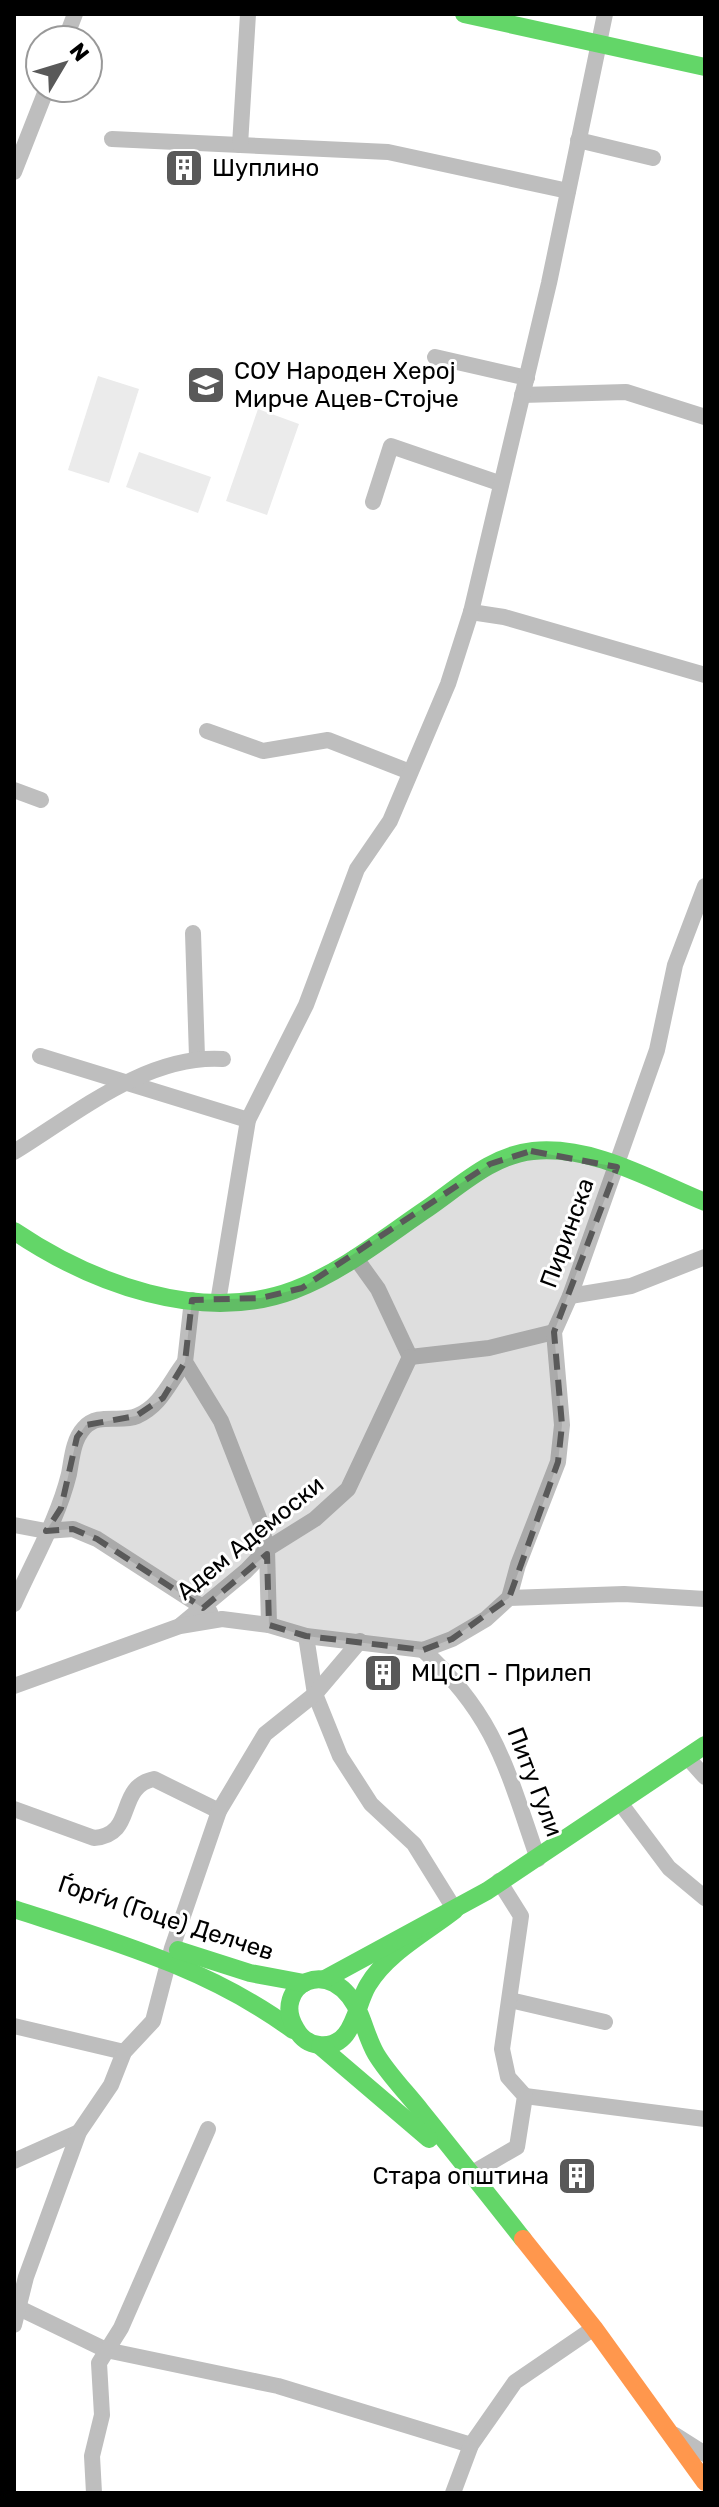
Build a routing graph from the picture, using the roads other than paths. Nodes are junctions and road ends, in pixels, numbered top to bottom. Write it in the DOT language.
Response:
graph roads {
  1 [pos="248,14"];
  2 [pos="464,14"];
  3 [pos="605,14"];
  4 [pos="600,42"];
  5 [pos="705,67"];
  6 [pos="41,104"];
  7 [pos="112,139"];
  8 [pos="578,140"];
  9 [pos="240,145"];
  10 [pos="653,158"];
  11 [pos="14,172"];
  12 [pos="568,191"];
  13 [pos="435,357"];
  14 [pos="527,378"];
  15 [pos="522,395"];
  16 [pos="705,417"];
  17 [pos="499,483"];
  18 [pos="373,502"];
  19 [pos="471,612"];
  20 [pos="705,675"];
  21 [pos="207,731"];
  22 [pos="410,772"];
  23 [pos="14,790"];
  24 [pos="41,800"];
  25 [pos="705,886"];
  26 [pos="193,933"];
  27 [pos="40,1056"];
  28 [pos="197,1057"];
  29 [pos="223,1059"];
  30 [pos="126,1083"];
  31 [pos="248,1120"];
  32 [pos="14,1152"];
  33 [pos="617,1167"];
  34 [pos="705,1202"];
  35 [pos="14,1231"];
  36 [pos="355,1257"];
  37 [pos="705,1257"];
  38 [pos="570,1296"];
  39 [pos="192,1300"];
  40 [pos="218,1302"];
  41 [pos="554,1332"];
  42 [pos="410,1357"];
  43 [pos="185,1362"];
  44 [pos="14,1525"];
  45 [pos="46,1531"];
  46 [pos="267,1549"];
  47 [pos="509,1598"];
  48 [pos="705,1599"];
  49 [pos="14,1604"];
  50 [pos="203,1608"];
  51 [pos="222,1619"];
  52 [pos="269,1625"];
  53 [pos="180,1626"];
  54 [pos="306,1636"];
  55 [pos="360,1641"];
  56 [pos="423,1650"];
  57 [pos="14,1686"];
  58 [pos="315,1694"];
  59 [pos="705,1745"];
  60 [pos="687,1757"];
  61 [pos="705,1777"];
  62 [pos="621,1804"];
  63 [pos="14,1809"];
  64 [pos="219,1811"];
  65 [pos="538,1859"];
  66 [pos="499,1881"];
  67 [pos="14,1894"];
  68 [pos="705,1898"];
  69 [pos="14,1909"];
  70 [pos="455,1910"];
  71 [pos="170,1955"];
  72 [pos="325,1979"];
  73 [pos="304,1983"];
  74 [pos="510,2000"];
  75 [pos="355,2010"];
  76 [pos="605,2022"];
  77 [pos="14,2026"];
  78 [pos="293,2030"];
  79 [pos="320,2046"];
  80 [pos="124,2052"];
  81 [pos="525,2096"];
  82 [pos="705,2119"];
  83 [pos="208,2129"];
  84 [pos="79,2132"];
  85 [pos="14,2161"];
  86 [pos="469,2175"];
  87 [pos="20,2276"];
  88 [pos="19,2308"];
  89 [pos="14,2325"];
  90 [pos="594,2328"];
  91 [pos="106,2350"];
  92 [pos="670,2432"];
  93 [pos="471,2445"];
  94 [pos="705,2454"];
  95 [pos="705,2482"];
  96 [pos="94,2493"];
  97 [pos="453,2493"];
  1 -- 9 [label="street"];
  2 -- 4 [label="street"];
  3 -- 4 [label="street"];
  4 -- 5 [label="street"];
  4 -- 8 [label="street"];
  6 -- 11 [label="street"];
  7 -- 9 [label="street"];
  8 -- 10 [label="street"];
  8 -- 12 [label="street"];
  9 -- 12 [label="street"];
  12 -- 14 [label="street"];
  13 -- 14 [label="street"];
  14 -- 15 [label="street"];
  15 -- 16 [label="street"];
  15 -- 17 [label="street"];
  17 -- 18 [label="street"];
  17 -- 19 [label="street"];
  19 -- 20 [label="street"];
  19 -- 22 [label="street"];
  21 -- 22 [label="street"];
  22 -- 31 [label="street"];
  23 -- 24 [label="street"];
  25 -- 33 [label="street, Пиринска"];
  26 -- 28 [label="street"];
  27 -- 30 [label="street"];
  28 -- 29 [label="street"];
  28 -- 30 [label="street"];
  30 -- 31 [label="street"];
  30 -- 32 [label="street"];
  31 -- 40 [label="street"];
  33 -- 34 [label="street"];
  33 -- 36 [label="street"];
  33 -- 38 [label="street, Пиринска"];
  35 -- 39 [label="street"];
  36 -- 40 [label="street"];
  36 -- 42 [label="street"];
  37 -- 38 [label="street"];
  38 -- 41 [label="street, Пиринска"];
  39 -- 40 [label="street"];
  39 -- 43 [label="street"];
  41 -- 42 [label="street"];
  41 -- 47 [label="street, Пиринска"];
  42 -- 46 [label="street, Адем Адемоски"];
  43 -- 45 [label="street"];
  43 -- 46 [label="street"];
  44 -- 45 [label="street"];
  45 -- 49 [label="street"];
  45 -- 50 [label="street"];
  46 -- 50 [label="street, Адем Адемоски"];
  46 -- 52 [label="street"];
  47 -- 48 [label="street"];
  47 -- 56 [label="street"];
  50 -- 51 [label="street"];
  50 -- 53 [label="street, Адем Адемоски"];
  51 -- 52 [label="street"];
  51 -- 53 [label="street"];
  52 -- 54 [label="street"];
  53 -- 57 [label="street"];
  54 -- 55 [label="street"];
  54 -- 58 [label="street"];
  55 -- 56 [label="street"];
  55 -- 58 [label="street"];
  56 -- 65 [label="street, Питу Гули"];
  58 -- 64 [label="street"];
  58 -- 70 [label="street"];
  59 -- 60 [label="street"];
  60 -- 61 [label="street"];
  60 -- 62 [label="street"];
  62 -- 65 [label="street"];
  62 -- 68 [label="street"];
  63 -- 64 [label="street"];
  64 -- 71 [label="street"];
  65 -- 66 [label="street"];
  66 -- 70 [label="street"];
  66 -- 74 [label="street"];
  67 -- 71 [label="street, Ѓорѓи (Гоце) Делчев"];
  69 -- 71 [label="street, Ѓорѓи (Гоце) Делчев"];
  70 -- 72 [label="street"];
  70 -- 75 [label="street"];
  71 -- 73 [label="street, Ѓорѓи (Гоце) Делчев"];
  71 -- 78 [label="street, Ѓорѓи (Гоце) Делчев"];
  71 -- 80 [label="street"];
  72 -- 73 [label="street"];
  72 -- 75 [label="street"];
  73 -- 78 [label="street"];
  74 -- 76 [label="street"];
  74 -- 81 [label="street"];
  75 -- 79 [label="street"];
  75 -- 86 [label="street"];
  77 -- 80 [label="street"];
  78 -- 79 [label="street"];
  79 -- 86 [label="street"];
  80 -- 84 [label="street"];
  81 -- 82 [label="street"];
  81 -- 86 [label="street"];
  83 -- 91 [label="street"];
  84 -- 85 [label="street"];
  84 -- 87 [label="street"];
  86 -- 90 [label="street"];
  87 -- 88 [label="street"];
  88 -- 89 [label="street"];
  88 -- 91 [label="street"];
  90 -- 92 [label="street"];
  90 -- 93 [label="street"];
  91 -- 93 [label="street"];
  91 -- 96 [label="street"];
  92 -- 94 [label="street"];
  92 -- 95 [label="street"];
  93 -- 97 [label="street"];
}
